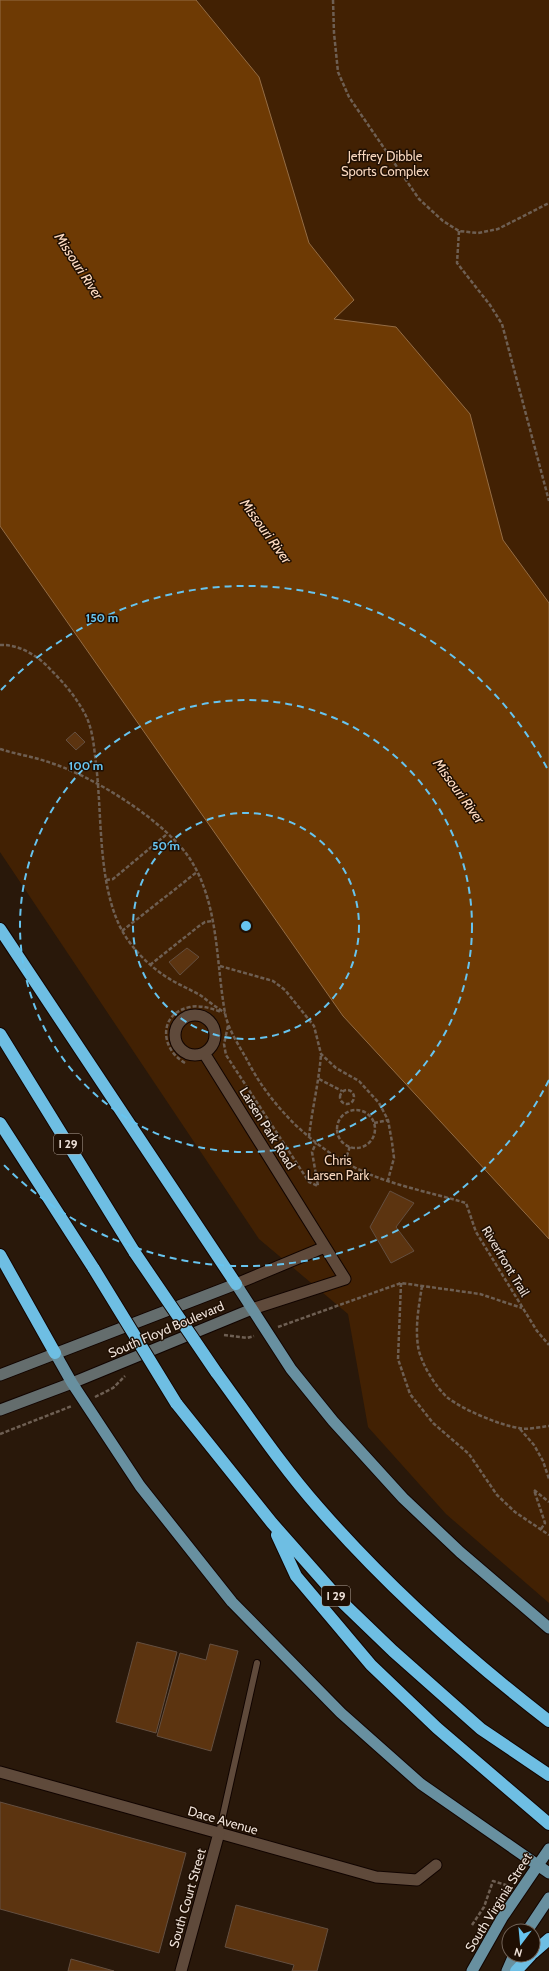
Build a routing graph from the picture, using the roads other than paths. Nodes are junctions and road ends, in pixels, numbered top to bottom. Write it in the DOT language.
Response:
graph roads {
  1 [pos="0,929"];
  2 [pos="0,1034"];
  3 [pos="204,1053"];
  4 [pos="0,1123"];
  5 [pos="326,1247"];
  6 [pos="0,1255"];
  7 [pos="346,1279"];
  8 [pos="236,1284"];
  9 [pos="252,1309"];
  10 [pos="55,1353"];
  11 [pos="0,1375"];
  12 [pos="72,1383"];
  13 [pos="0,1410"];
  14 [pos="272,1523"];
  15 [pos="549,1628"];
  16 [pos="257,1663"];
  17 [pos="549,1721"];
  18 [pos="0,1772"];
  19 [pos="549,1775"];
  20 [pos="549,1824"];
  21 [pos="220,1833"];
  22 [pos="549,1849"];
  23 [pos="436,1865"];
  24 [pos="537,1866"];
  25 [pos="549,1873"];
  26 [pos="549,1898"];
  27 [pos="532,1923"];
  28 [pos="549,1939"];
  29 [pos="541,1946"];
  30 [pos="524,1963"];
  31 [pos="181,1971"];
  32 [pos="472,1971"];
  33 [pos="516,1971"];
  1 -- 8 [label="highway"];
  2 -- 17 [label="highway, I 29, bridge"];
  3 -- 5 [label="street, Larsen Park Road"];
  4 -- 14 [label="highway, I 29, bridge"];
  5 -- 7 [label="street, Larsen Park Road"];
  5 -- 8 [label="street, South Floyd Boulevard"];
  6 -- 10 [label="highway"];
  7 -- 9 [label="street, South Floyd Boulevard"];
  8 -- 9 [label="main road"];
  8 -- 10 [label="main road, South Floyd Boulevard"];
  9 -- 12 [label="main road, South Floyd Boulevard"];
  9 -- 15 [label="main road"];
  10 -- 11 [label="main road, South Floyd Boulevard"];
  10 -- 12 [label="main road"];
  12 -- 13 [label="main road, South Floyd Boulevard"];
  12 -- 24 [label="main road"];
  14 -- 19 [label="highway, I 29"];
  14 -- 20 [label="highway"];
  16 -- 21 [label="lane"];
  18 -- 21 [label="street, Dace Avenue"];
  21 -- 23 [label="street, Dace Avenue"];
  21 -- 31 [label="street, South Court Street"];
  22 -- 24 [label="main road, South Virginia Street"];
  24 -- 25 [label="main road"];
  24 -- 32 [label="main road, South Virginia Street"];
  26 -- 27 [label="main road"];
  28 -- 29 [label="highway"];
  30 -- 33 [label="highway"];
}
